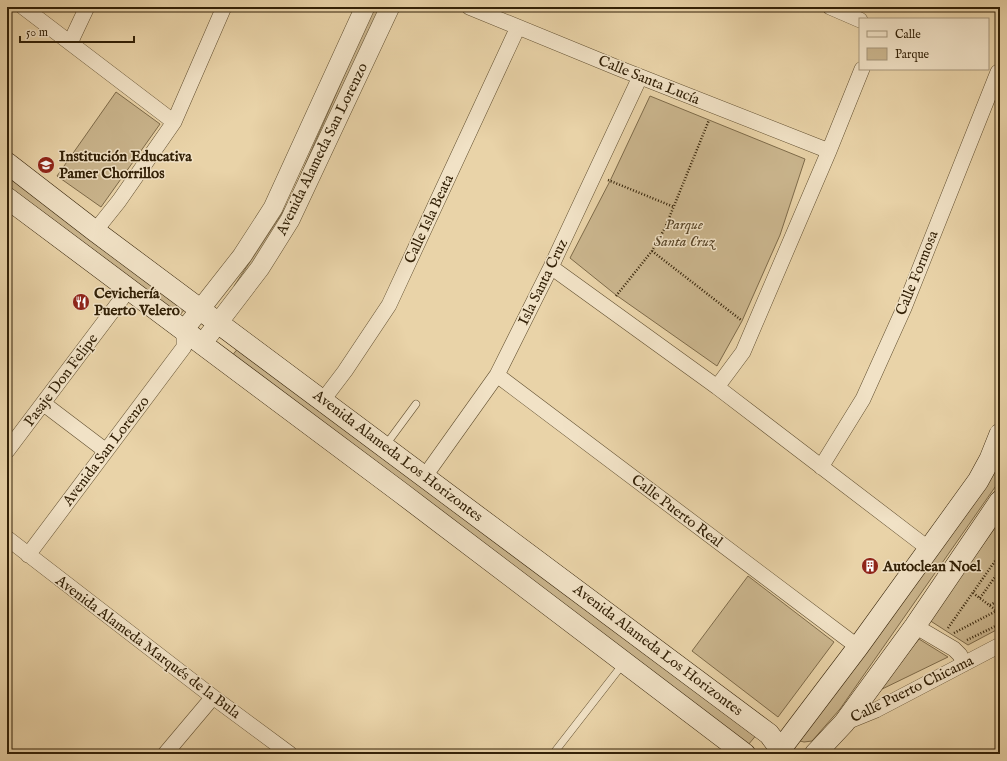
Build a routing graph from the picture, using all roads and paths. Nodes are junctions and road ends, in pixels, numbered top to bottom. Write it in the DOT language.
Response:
graph roads {
  1 [pos="23,7"];
  2 [pos="87,7"];
  3 [pos="224,7"];
  4 [pos="365,7"];
  5 [pos="390,7"];
  6 [pos="469,7"];
  7 [pos="830,7"];
  8 [pos="859,20"];
  9 [pos="518,27"];
  10 [pos="70,44"];
  11 [pos="862,70"];
  12 [pos="995,71"];
  13 [pos="640,77"];
  14 [pos="712,105"];
  15 [pos="174,122"];
  16 [pos="829,151"];
  17 [pos="7,163"];
  18 [pos="595,174"];
  19 [pos="8,201"];
  20 [pos="674,207"];
  21 [pos="95,231"];
  22 [pos="652,250"];
  23 [pos="551,267"];
  24 [pos="129,289"];
  25 [pos="608,308"];
  26 [pos="200,309"];
  27 [pos="218,322"];
  28 [pos="743,322"];
  29 [pos="190,340"];
  30 [pos="496,375"];
  31 [pos="717,387"];
  32 [pos="323,400"];
  33 [pos="44,404"];
  34 [pos="416,404"];
  35 [pos="1000,434"];
  36 [pos="385,446"];
  37 [pos="7,451"];
  38 [pos="106,451"];
  39 [pos="821,467"];
  40 [pos="425,476"];
  41 [pos="1000,502"];
  42 [pos="7,538"];
  43 [pos="929,549"];
  44 [pos="1000,554"];
  45 [pos="28,555"];
  46 [pos="1000,570"];
  47 [pos="973,593"];
  48 [pos="980,598"];
  49 [pos="1000,600"];
  50 [pos="990,605"];
  51 [pos="998,610"];
  52 [pos="1000,624"];
  53 [pos="916,626"];
  54 [pos="948,628"];
  55 [pos="954,633"];
  56 [pos="968,641"];
  57 [pos="1000,645"];
  58 [pos="858,647"];
  59 [pos="624,662"];
  60 [pos="964,664"];
  61 [pos="213,697"];
  62 [pos="844,723"];
  63 [pos="780,752"];
  64 [pos="165,754"];
  65 [pos="290,754"];
  66 [pos="553,754"];
  67 [pos="745,754"];
  68 [pos="815,754"];
  1 -- 10 [label="street"];
  2 -- 10 [label="street"];
  3 -- 15 [label="street"];
  4 -- 26 [label="street, Avenida Alameda San Lorenzo"];
  5 -- 27 [label="street, Avenida Alameda San Lorenzo"];
  6 -- 9 [label="street, Calle Santa Lucía"];
  7 -- 8 [label="street"];
  9 -- 13 [label="street, Calle Santa Lucía"];
  9 -- 32 [label="street, Calle Isla Beata"];
  10 -- 15 [label="street"];
  11 -- 16 [label="street"];
  12 -- 39 [label="street, Calle Formosa"];
  13 -- 14 [label="street, Calle Santa Lucía"];
  13 -- 18 [label="street, Isla Santa Cruz"];
  14 -- 16 [label="street, Calle Santa Lucía"];
  14 -- 20 [label="path"];
  15 -- 21 [label="street"];
  16 -- 31 [label="street"];
  17 -- 21 [label="main road, Avenida Alameda Los Horizontes"];
  18 -- 20 [label="path"];
  18 -- 23 [label="street, Isla Santa Cruz"];
  19 -- 24 [label="main road, Avenida Alameda Los Horizontes"];
  20 -- 22 [label="path"];
  21 -- 26 [label="main road, Avenida Alameda Los Horizontes"];
  22 -- 25 [label="path"];
  22 -- 28 [label="path"];
  23 -- 25 [label="street"];
  23 -- 30 [label="street, Isla Santa Cruz"];
  24 -- 29 [label="main road, Avenida Alameda Los Horizontes"];
  24 -- 33 [label="street, Pasaje Don Felipe"];
  25 -- 31 [label="street"];
  26 -- 27 [label="main road, Avenida Alameda Los Horizontes"];
  26 -- 29 [label="street, Avenida Alameda San Lorenzo"];
  27 -- 29 [label="street, Avenida Alameda San Lorenzo"];
  27 -- 32 [label="main road, Avenida Alameda Los Horizontes"];
  29 -- 38 [label="street, Avenida San Lorenzo"];
  29 -- 59 [label="main road, Avenida Alameda Los Horizontes"];
  30 -- 40 [label="street, Isla Santa Cruz"];
  30 -- 58 [label="street, Calle Puerto Real"];
  31 -- 39 [label="street"];
  32 -- 36 [label="main road, Avenida Alameda Los Horizontes"];
  33 -- 37 [label="street, Pasaje Don Felipe"];
  33 -- 38 [label="street"];
  34 -- 36 [label="lane"];
  35 -- 43 [label="main road"];
  36 -- 40 [label="main road, Avenida Alameda Los Horizontes"];
  38 -- 45 [label="street, Avenida San Lorenzo"];
  39 -- 43 [label="street"];
  40 -- 63 [label="main road, Avenida Alameda Los Horizontes"];
  41 -- 53 [label="main road"];
  42 -- 45 [label="street, Avenida Alameda Marqués de la Bula"];
  43 -- 58 [label="main road"];
  44 -- 47 [label="path"];
  45 -- 61 [label="street, Avenida Alameda Marqués de la Bula"];
  46 -- 48 [label="path"];
  47 -- 48 [label="path"];
  47 -- 54 [label="path"];
  48 -- 50 [label="path"];
  49 -- 50 [label="path"];
  50 -- 51 [label="path"];
  51 -- 55 [label="path"];
  52 -- 56 [label="path"];
  53 -- 60 [label="street"];
  53 -- 62 [label="main road"];
  57 -- 60 [label="street, Calle Puerto Chicama"];
  58 -- 63 [label="main road"];
  59 -- 66 [label="lane"];
  59 -- 67 [label="main road, Avenida Alameda Los Horizontes"];
  60 -- 62 [label="street, Calle Puerto Chicama"];
  61 -- 64 [label="street"];
  61 -- 65 [label="street, Avenida Alameda Marqués de la Bula"];
  62 -- 68 [label="main road"];
}
